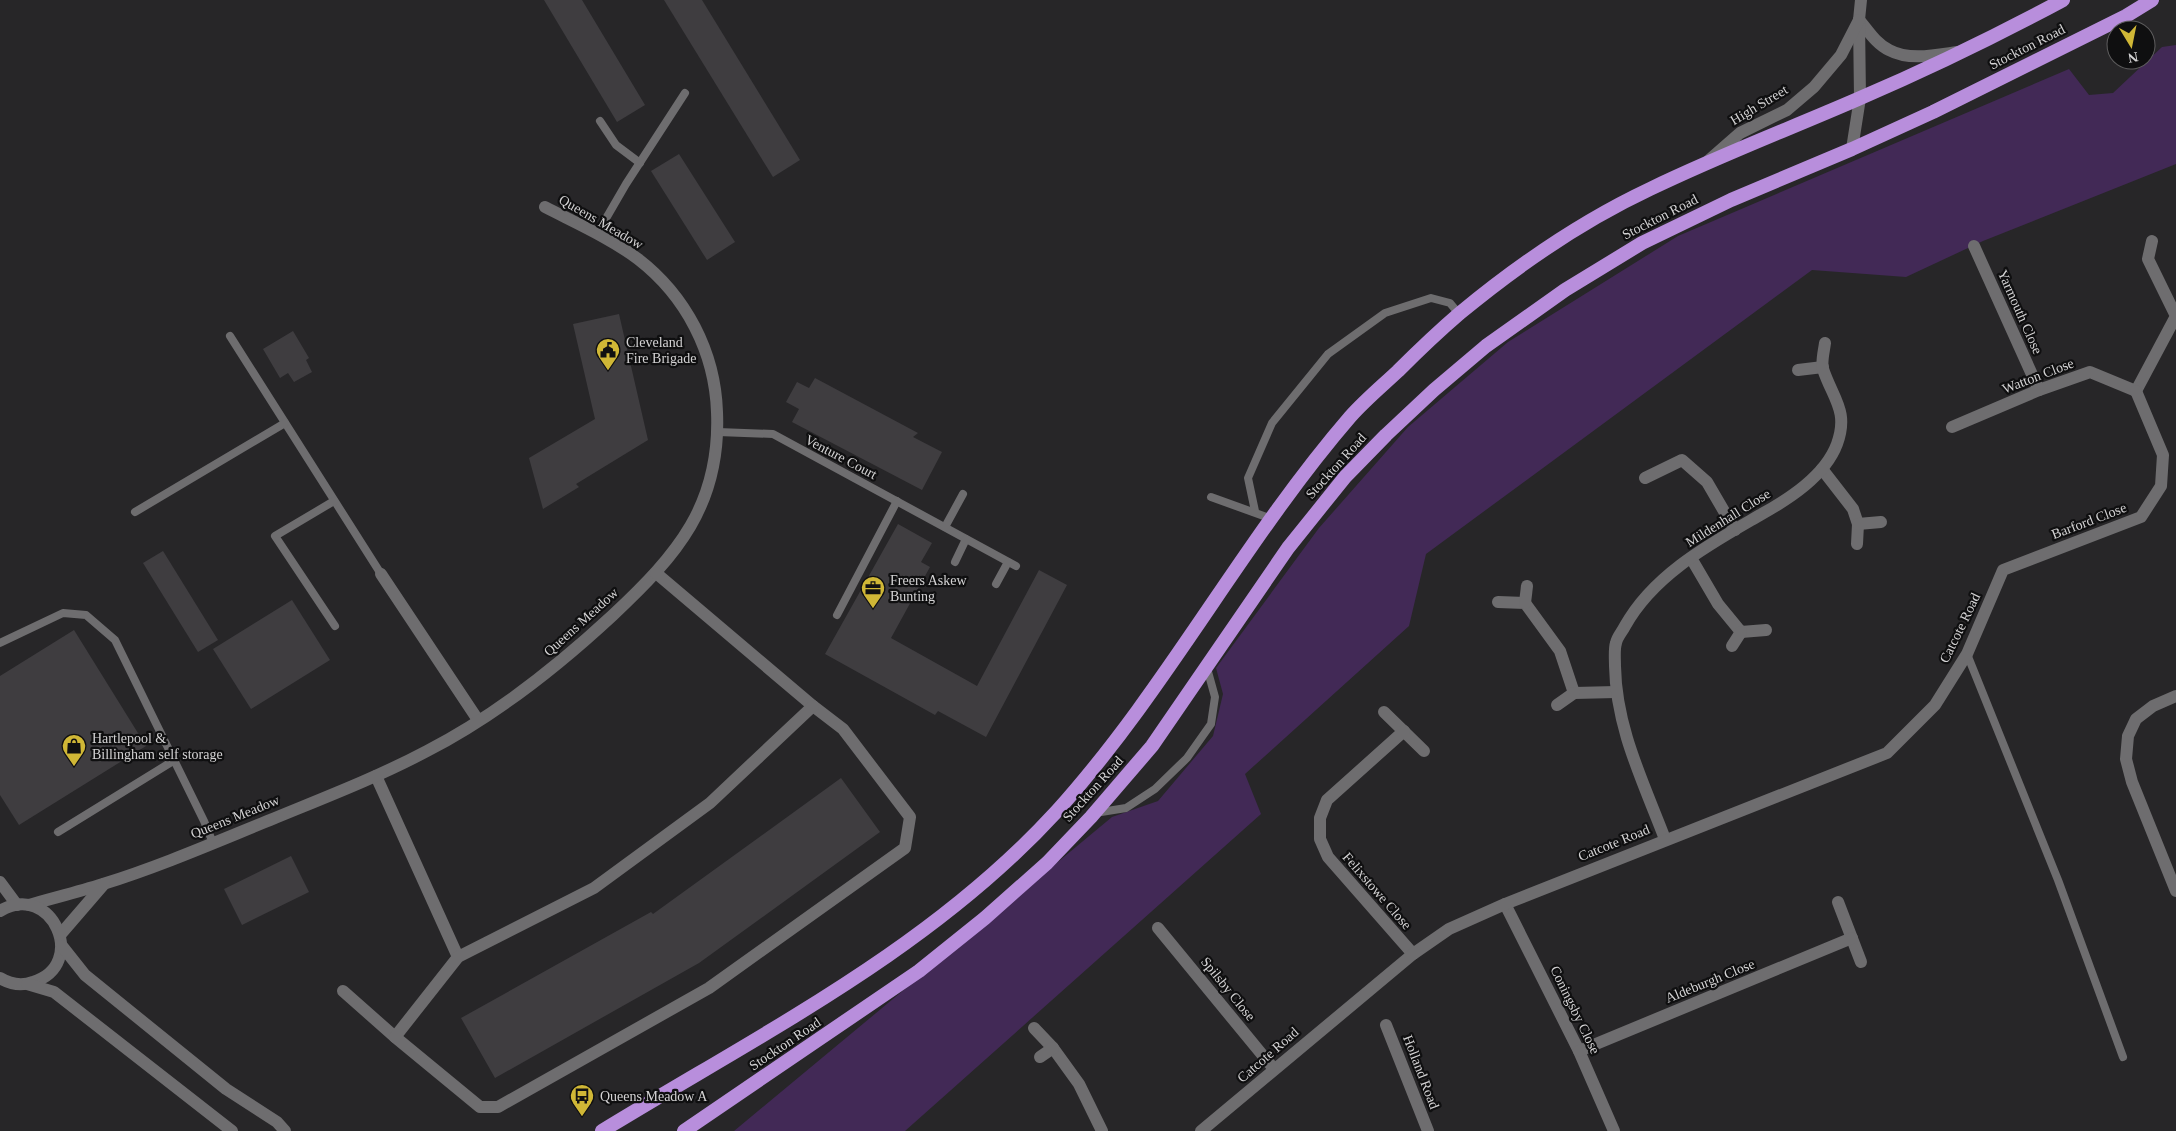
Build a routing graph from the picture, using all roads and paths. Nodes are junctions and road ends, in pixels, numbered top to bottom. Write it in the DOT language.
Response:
graph roads {
  1 [pos="1861,0"];
  2 [pos="2063,0"];
  3 [pos="2152,0"];
  4 [pos="1859,20"];
  5 [pos="1960,52"];
  6 [pos="685,93"];
  7 [pos="1860,98"];
  8 [pos="600,121"];
  9 [pos="1852,149"];
  10 [pos="640,163"];
  11 [pos="1704,164"];
  12 [pos="545,207"];
  13 [pos="597,234"];
  14 [pos="2152,240"];
  15 [pos="1974,246"];
  16 [pos="1459,314"];
  17 [pos="230,336"];
  18 [pos="1825,343"];
  19 [pos="1823,367"];
  20 [pos="1798,370"];
  21 [pos="2039,390"];
  22 [pos="2136,391"];
  23 [pos="285,423"];
  24 [pos="1952,427"];
  25 [pos="718,432"];
  26 [pos="1822,469"];
  27 [pos="1645,478"];
  28 [pos="963,494"];
  29 [pos="1210,497"];
  30 [pos="334,501"];
  31 [pos="897,501"];
  32 [pos="1255,511"];
  33 [pos="135,512"];
  34 [pos="1272,518"];
  35 [pos="1882,522"];
  36 [pos="1858,524"];
  37 [pos="945,527"];
  38 [pos="1735,530"];
  39 [pos="966,539"];
  40 [pos="1857,544"];
  41 [pos="1691,558"];
  42 [pos="955,562"];
  43 [pos="2003,570"];
  44 [pos="656,573"];
  45 [pos="381,574"];
  46 [pos="996,584"];
  47 [pos="1527,586"];
  48 [pos="1498,602"];
  49 [pos="1524,603"];
  50 [pos="837,615"];
  51 [pos="335,626"];
  52 [pos="1766,630"];
  53 [pos="1741,632"];
  54 [pos="0,643"];
  55 [pos="1732,646"];
  56 [pos="1967,654"];
  57 [pos="1207,668"];
  58 [pos="1616,692"];
  59 [pos="1574,693"];
  60 [pos="2176,696"];
  61 [pos="1557,705"];
  62 [pos="813,706"];
  63 [pos="1384,712"];
  64 [pos="478,720"];
  65 [pos="1404,731"];
  66 [pos="1424,751"];
  67 [pos="173,761"];
  68 [pos="376,776"];
  69 [pos="1094,813"];
  70 [pos="58,832"];
  71 [pos="1665,839"];
  72 [pos="213,843"];
  73 [pos="0,882"];
  74 [pos="104,884"];
  75 [pos="2176,891"];
  76 [pos="1838,902"];
  77 [pos="1505,904"];
  78 [pos="23,905"];
  79 [pos="0,911"];
  80 [pos="1158,928"];
  81 [pos="1852,938"];
  82 [pos="61,940"];
  83 [pos="1413,954"];
  84 [pos="458,957"];
  85 [pos="1861,962"];
  86 [pos="0,978"];
  87 [pos="27,984"];
  88 [pos="343,991"];
  89 [pos="1386,1024"];
  90 [pos="1034,1028"];
  91 [pos="395,1037"];
  92 [pos="1053,1048"];
  93 [pos="1579,1051"];
  94 [pos="1040,1057"];
  95 [pos="2123,1057"];
  96 [pos="1274,1070"];
  97 [pos="281,1127"];
  98 [pos="232,1131"];
  99 [pos="291,1131"];
  100 [pos="602,1131"];
  101 [pos="684,1131"];
  102 [pos="1102,1131"];
  103 [pos="1201,1131"];
  104 [pos="1428,1131"];
  105 [pos="1614,1131"];
  1 -- 4 [label="street, High Street"];
  2 -- 5 [label="highway, Stockton Road"];
  3 -- 9 [label="highway, Stockton Road"];
  4 -- 5 [label="street"];
  4 -- 7 [label="street, High Street"];
  4 -- 11 [label="street, High Street"];
  5 -- 7 [label="highway, Stockton Road"];
  6 -- 10 [label="lane"];
  7 -- 9 [label="street, High Street"];
  7 -- 11 [label="highway, Stockton Road"];
  8 -- 10 [label="lane"];
  9 -- 57 [label="highway, Stockton Road"];
  10 -- 13 [label="lane"];
  11 -- 16 [label="highway, Stockton Road"];
  12 -- 13 [label="street, Queens Meadow"];
  13 -- 25 [label="street, Queens Meadow"];
  14 -- 22 [label="street"];
  15 -- 21 [label="street, Yarmouth Close"];
  16 -- 32 [label="lane"];
  16 -- 34 [label="highway, Stockton Road"];
  17 -- 23 [label="lane"];
  18 -- 19 [label="street, Mildenhall Close"];
  19 -- 20 [label="street"];
  19 -- 26 [label="street, Mildenhall Close"];
  21 -- 22 [label="street, Watton Close"];
  21 -- 24 [label="street, Watton Close"];
  22 -- 43 [label="street, Barford Close"];
  23 -- 30 [label="lane"];
  23 -- 33 [label="lane"];
  25 -- 31 [label="lane, Venture Court"];
  25 -- 44 [label="street, Queens Meadow"];
  26 -- 36 [label="street"];
  26 -- 38 [label="street, Mildenhall Close"];
  27 -- 38 [label="street"];
  28 -- 37 [label="lane"];
  29 -- 32 [label="lane"];
  30 -- 45 [label="lane"];
  30 -- 51 [label="lane"];
  31 -- 37 [label="lane, Venture Court"];
  31 -- 50 [label="lane"];
  32 -- 34 [label="lane"];
  34 -- 100 [label="highway, Stockton Road"];
  35 -- 36 [label="street"];
  36 -- 40 [label="street"];
  37 -- 39 [label="lane, Venture Court"];
  38 -- 41 [label="street, Mildenhall Close"];
  39 -- 42 [label="lane"];
  39 -- 46 [label="lane, Venture Court"];
  41 -- 53 [label="street"];
  41 -- 58 [label="street, Mildenhall Close"];
  43 -- 56 [label="street, Catcote Road"];
  44 -- 62 [label="street"];
  44 -- 64 [label="street, Queens Meadow"];
  45 -- 64 [label="street"];
  47 -- 49 [label="street"];
  48 -- 49 [label="street"];
  49 -- 59 [label="street"];
  52 -- 53 [label="street"];
  53 -- 55 [label="street"];
  54 -- 67 [label="lane"];
  56 -- 71 [label="street, Catcote Road"];
  56 -- 95 [label="lane"];
  57 -- 69 [label="highway, Stockton Road"];
  57 -- 69 [label="lane"];
  58 -- 59 [label="street"];
  58 -- 71 [label="street, Mildenhall Close"];
  59 -- 61 [label="street"];
  60 -- 75 [label="street"];
  62 -- 84 [label="street"];
  62 -- 91 [label="street"];
  63 -- 65 [label="street"];
  64 -- 68 [label="street, Queens Meadow"];
  65 -- 66 [label="street"];
  65 -- 83 [label="street, Felixstowe Close"];
  67 -- 70 [label="lane"];
  67 -- 72 [label="lane"];
  68 -- 72 [label="street, Queens Meadow"];
  68 -- 84 [label="street"];
  69 -- 101 [label="highway, Stockton Road"];
  71 -- 77 [label="street, Catcote Road"];
  72 -- 74 [label="street, Queens Meadow"];
  73 -- 78 [label="street"];
  74 -- 78 [label="street, Queens Meadow"];
  74 -- 82 [label="street, Queens Meadow"];
  76 -- 81 [label="street"];
  77 -- 83 [label="street, Catcote Road"];
  77 -- 93 [label="street, Coningsby Close"];
  78 -- 79 [label="street, Queens Meadow"];
  78 -- 82 [label="street"];
  80 -- 96 [label="street, Spilsby Close"];
  81 -- 85 [label="street"];
  81 -- 93 [label="street, Aldeburgh Close"];
  82 -- 87 [label="street, Queens Meadow"];
  82 -- 97 [label="street"];
  83 -- 96 [label="street, Catcote Road"];
  84 -- 91 [label="street"];
  86 -- 87 [label="street"];
  87 -- 98 [label="street"];
  88 -- 91 [label="street"];
  89 -- 104 [label="street, Holland Road"];
  90 -- 92 [label="street"];
  92 -- 94 [label="street"];
  92 -- 102 [label="street"];
  93 -- 105 [label="street, Coningsby Close"];
  96 -- 103 [label="street, Catcote Road"];
  97 -- 99 [label="street"];
}
